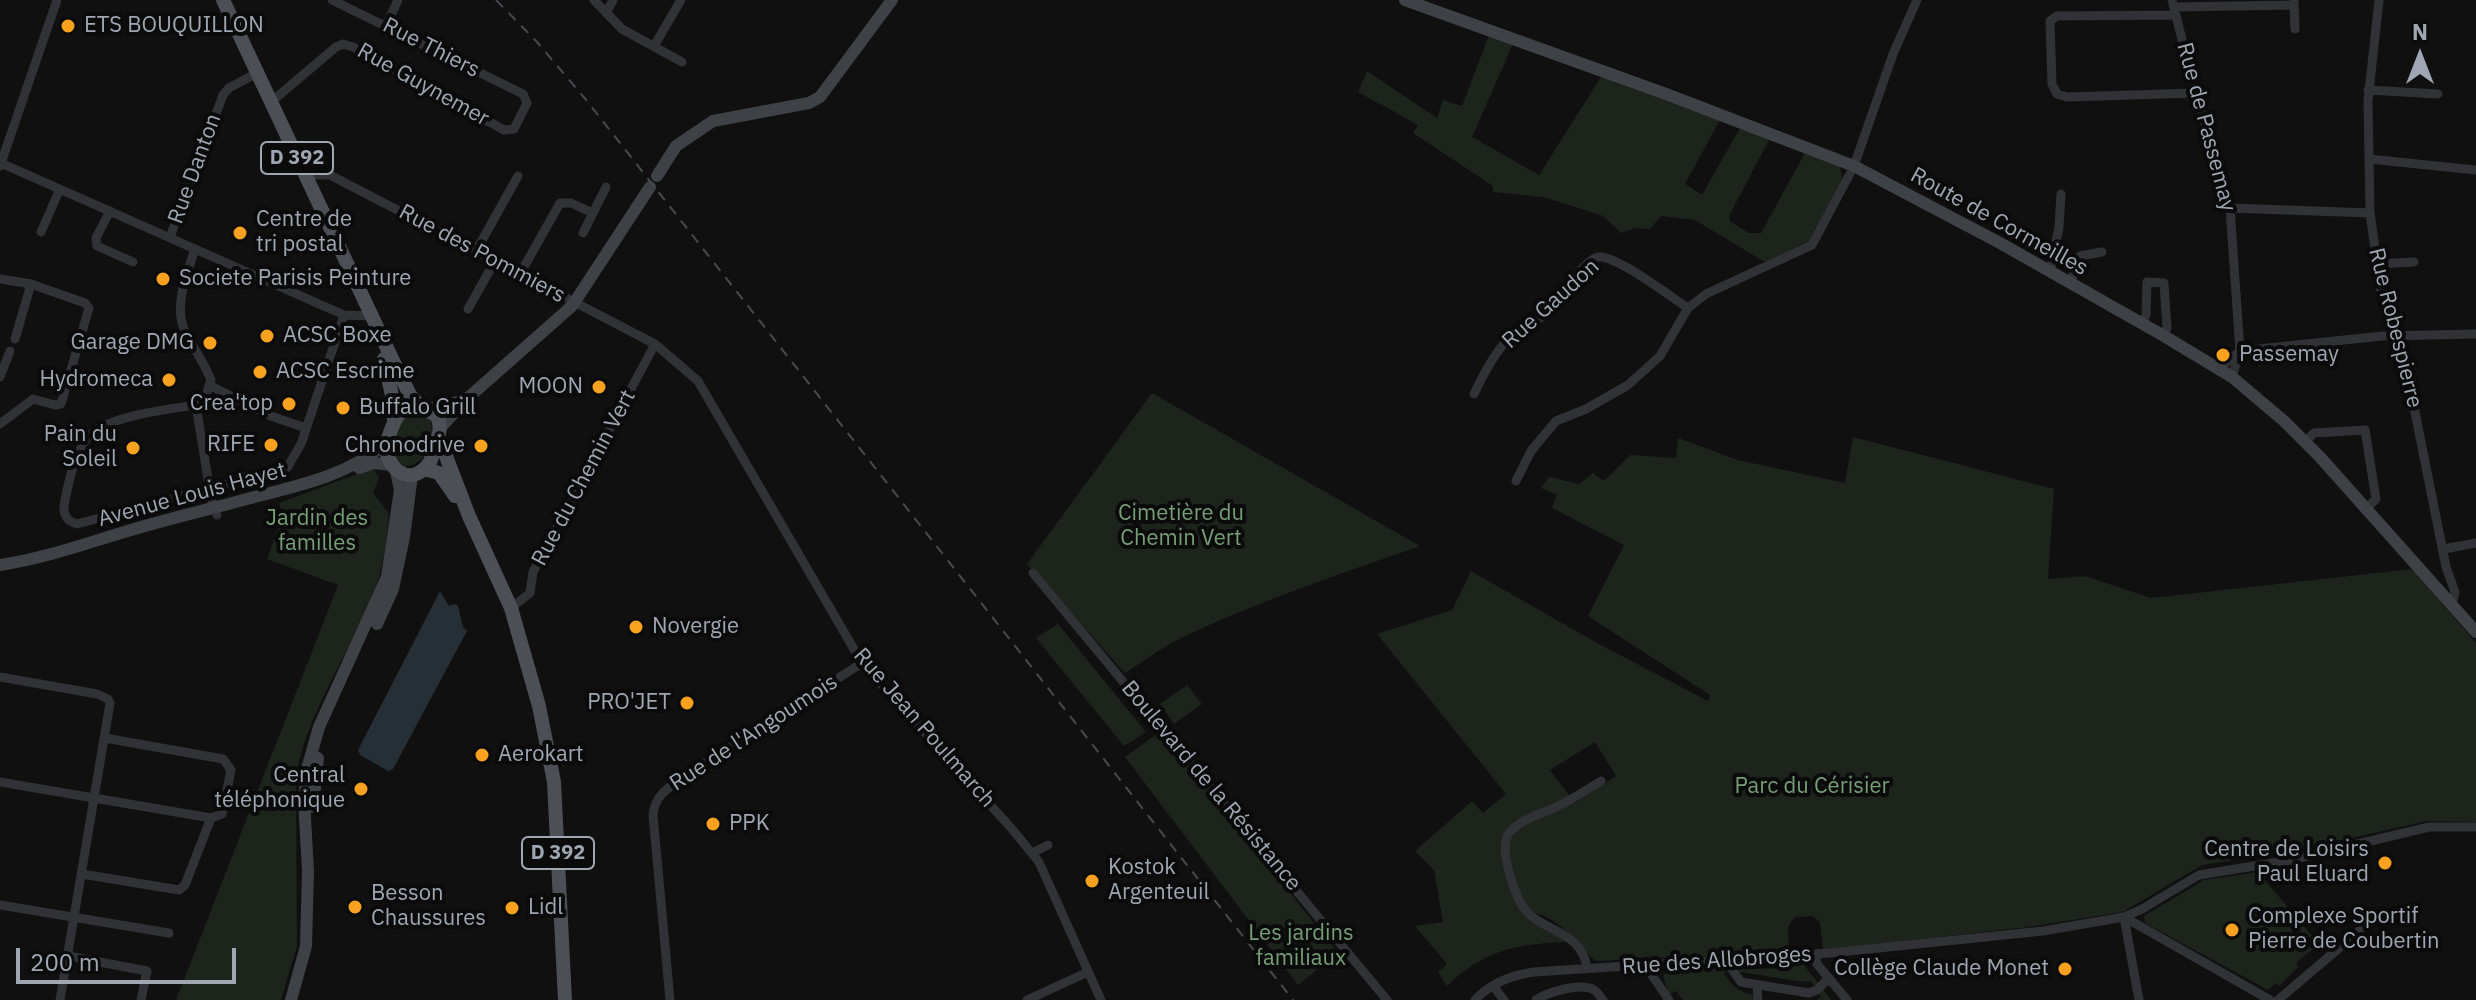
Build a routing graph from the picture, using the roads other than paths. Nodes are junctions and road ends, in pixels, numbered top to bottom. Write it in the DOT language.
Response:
graph roads {
  1 [pos="57,0"];
  2 [pos="223,0"];
  3 [pos="332,0"];
  4 [pos="398,0"];
  5 [pos="594,0"];
  6 [pos="613,0"];
  7 [pos="681,0"];
  8 [pos="892,0"];
  9 [pos="1405,0"];
  10 [pos="1917,0"];
  11 [pos="2379,0"];
  12 [pos="2294,3"];
  13 [pos="2174,7"];
  14 [pos="606,13"];
  15 [pos="386,26"];
  16 [pos="2295,29"];
  17 [pos="654,46"];
  18 [pos="682,62"];
  19 [pos="257,73"];
  20 [pos="2368,90"];
  21 [pos="2196,93"];
  22 [pos="2438,94"];
  23 [pos="527,100"];
  24 [pos="271,102"];
  25 [pos="2369,159"];
  26 [pos="0,165"];
  27 [pos="1854,166"];
  28 [pos="2476,170"];
  29 [pos="305,175"];
  30 [pos="518,176"];
  31 [pos="606,187"];
  32 [pos="60,189"];
  33 [pos="2061,194"];
  34 [pos="2230,208"];
  35 [pos="110,211"];
  36 [pos="593,213"];
  37 [pos="2370,213"];
  38 [pos="41,232"];
  39 [pos="583,233"];
  40 [pos="170,237"];
  41 [pos="195,249"];
  42 [pos="476,251"];
  43 [pos="2102,252"];
  44 [pos="495,261"];
  45 [pos="133,262"];
  46 [pos="2414,262"];
  47 [pos="2377,264"];
  48 [pos="2050,272"];
  49 [pos="520,274"];
  50 [pos="0,279"];
  51 [pos="31,284"];
  52 [pos="2072,284"];
  53 [pos="574,302"];
  54 [pos="1688,308"];
  55 [pos="468,309"];
  56 [pos="344,315"];
  57 [pos="372,316"];
  58 [pos="2142,324"];
  59 [pos="2476,334"];
  60 [pos="2164,336"];
  61 [pos="2396,337"];
  62 [pos="15,339"];
  63 [pos="655,344"];
  64 [pos="10,351"];
  65 [pos="2240,351"];
  66 [pos="2219,369"];
  67 [pos="0,377"];
  68 [pos="2232,377"];
  69 [pos="211,386"];
  70 [pos="1474,394"];
  71 [pos="469,397"];
  72 [pos="196,405"];
  73 [pos="423,407"];
  74 [pos="394,420"];
  75 [pos="0,424"];
  76 [pos="306,428"];
  77 [pos="440,433"];
  78 [pos="2305,442"];
  79 [pos="386,443"];
  80 [pos="394,468"];
  81 [pos="418,472"];
  82 [pos="1516,481"];
  83 [pos="210,489"];
  84 [pos="2366,509"];
  85 [pos="216,512"];
  86 [pos="469,516"];
  87 [pos="2476,543"];
  88 [pos="2444,549"];
  89 [pos="0,565"];
  90 [pos="0,572"];
  91 [pos="1033,573"];
  92 [pos="2452,604"];
  93 [pos="511,608"];
  94 [pos="2476,632"];
  95 [pos="862,663"];
  96 [pos="0,677"];
  97 [pos="105,738"];
  98 [pos="1601,781"];
  99 [pos="0,782"];
  100 [pos="95,798"];
  101 [pos="211,818"];
  102 [pos="2476,827"];
  103 [pos="1048,845"];
  104 [pos="1032,853"];
  105 [pos="82,874"];
  106 [pos="0,905"];
  107 [pos="2400,914"];
  108 [pos="75,917"];
  109 [pos="2124,917"];
  110 [pos="169,933"];
  111 [pos="1815,954"];
  112 [pos="68,956"];
  113 [pos="1730,960"];
  114 [pos="1645,965"];
  115 [pos="1587,969"];
  116 [pos="1088,972"];
  117 [pos="1829,978"];
  118 [pos="1757,985"];
  119 [pos="1493,986"];
  120 [pos="1845,997"];
  121 [pos="60,1000"];
  122 [pos="141,1000"];
  123 [pos="291,1000"];
  124 [pos="298,1000"];
  125 [pos="568,1000"];
  126 [pos="670,1000"];
  127 [pos="1027,1000"];
  128 [pos="1101,1000"];
  129 [pos="1387,1000"];
  130 [pos="1475,1000"];
  131 [pos="1504,1000"];
  132 [pos="1536,1000"];
  133 [pos="1603,1000"];
  134 [pos="1669,1000"];
  135 [pos="1758,1000"];
  136 [pos="2139,1000"];
  137 [pos="2270,1000"];
  138 [pos="2278,1000"];
  1 -- 26 [label="street"];
  2 -- 19 [label="main road, D 392"];
  3 -- 15 [label="street, Rue Thiers"];
  4 -- 15 [label="street"];
  5 -- 14 [label="street"];
  6 -- 14 [label="street"];
  7 -- 17 [label="street"];
  8 -- 53 [label="main road"];
  9 -- 27 [label="main road, Route de Cormeilles"];
  10 -- 27 [label="street"];
  11 -- 20 [label="street, Rue Robespierre"];
  12 -- 13 [label="street"];
  12 -- 16 [label="street"];
  13 -- 21 [label="street, Rue de Passemay"];
  13 -- 21 [label="street"];
  14 -- 17 [label="street"];
  15 -- 23 [label="street, Rue Thiers"];
  17 -- 18 [label="street"];
  19 -- 24 [label="main road, D 392"];
  19 -- 40 [label="street, Rue Danton"];
  20 -- 22 [label="street"];
  20 -- 25 [label="street, Rue Robespierre"];
  21 -- 34 [label="street, Rue de Passemay"];
  23 -- 24 [label="street, Rue Guynemer"];
  24 -- 29 [label="main road, D 392"];
  25 -- 28 [label="street"];
  25 -- 37 [label="street, Rue Robespierre"];
  26 -- 32 [label="street"];
  27 -- 48 [label="main road, Route de Cormeilles"];
  27 -- 54 [label="street"];
  29 -- 42 [label="street, Rue des Pommiers"];
  29 -- 57 [label="main road, D 392"];
  30 -- 42 [label="street"];
  31 -- 36 [label="street"];
  32 -- 35 [label="street"];
  32 -- 38 [label="street"];
  33 -- 48 [label="street"];
  34 -- 37 [label="street"];
  34 -- 65 [label="street, Rue de Passemay"];
  35 -- 40 [label="street"];
  35 -- 45 [label="street"];
  36 -- 39 [label="street"];
  36 -- 49 [label="street"];
  37 -- 47 [label="street, Rue Robespierre"];
  40 -- 41 [label="street"];
  41 -- 56 [label="street"];
  41 -- 69 [label="street"];
  42 -- 44 [label="street, Rue des Pommiers"];
  43 -- 52 [label="street"];
  44 -- 49 [label="street, Rue des Pommiers"];
  44 -- 55 [label="street"];
  46 -- 47 [label="street"];
  47 -- 61 [label="street, Rue Robespierre"];
  48 -- 52 [label="main road, Route de Cormeilles"];
  49 -- 53 [label="street, Rue des Pommiers"];
  50 -- 51 [label="street"];
  51 -- 62 [label="street"];
  51 -- 75 [label="street"];
  52 -- 58 [label="main road, Route de Cormeilles"];
  53 -- 63 [label="street, Rue des Pommiers"];
  53 -- 71 [label="main road"];
  54 -- 70 [label="street, Rue Gaudon"];
  54 -- 82 [label="street"];
  56 -- 57 [label="street"];
  56 -- 76 [label="street"];
  57 -- 73 [label="main road, D 392"];
  57 -- 74 [label="main road, D 392"];
  58 -- 60 [label="main road, Route de Cormeilles"];
  58 -- 60 [label="street"];
  59 -- 61 [label="street"];
  60 -- 66 [label="main road, Route de Cormeilles"];
  61 -- 65 [label="street"];
  61 -- 88 [label="street, Rue Robespierre"];
  63 -- 93 [label="street, Rue du Chemin Vert"];
  63 -- 95 [label="street, Rue Jean Poulmarch"];
  64 -- 67 [label="street"];
  65 -- 66 [label="street"];
  65 -- 68 [label="street"];
  66 -- 68 [label="main road, Route de Cormeilles"];
  68 -- 78 [label="main road, Route de Cormeilles"];
  69 -- 72 [label="street"];
  69 -- 76 [label="street"];
  71 -- 73 [label="main road"];
  71 -- 77 [label="main road"];
  72 -- 83 [label="street"];
  72 -- 83 [label="street"];
  73 -- 74 [label="main road"];
  73 -- 77 [label="main road"];
  74 -- 79 [label="main road"];
  76 -- 83 [label="street"];
  77 -- 81 [label="main road"];
  77 -- 86 [label="main road, D 392"];
  78 -- 84 [label="main road, Route de Cormeilles"];
  78 -- 84 [label="street"];
  79 -- 80 [label="main road"];
  79 -- 85 [label="main road, Avenue Louis Hayet"];
  80 -- 81 [label="main road"];
  80 -- 85 [label="main road, Avenue Louis Hayet"];
  80 -- 123 [label="main road"];
  81 -- 86 [label="main road, D 392"];
  81 -- 124 [label="main road"];
  83 -- 85 [label="street"];
  84 -- 92 [label="main road, Route de Cormeilles"];
  85 -- 89 [label="main road, Avenue Louis Hayet"];
  85 -- 90 [label="main road, Avenue Louis Hayet"];
  86 -- 93 [label="main road, D 392"];
  87 -- 88 [label="street"];
  88 -- 92 [label="street, Rue Robespierre"];
  91 -- 129 [label="street, Boulevard de la Résistance"];
  92 -- 94 [label="main road, Route de Cormeilles"];
  93 -- 125 [label="main road, D 392"];
  95 -- 104 [label="street, Rue Jean Poulmarch"];
  95 -- 126 [label="street, Rue de l'Angoumois"];
  96 -- 97 [label="street"];
  97 -- 100 [label="street"];
  97 -- 101 [label="street"];
  98 -- 115 [label="street"];
  99 -- 100 [label="street"];
  100 -- 101 [label="street"];
  100 -- 105 [label="street"];
  101 -- 105 [label="street"];
  102 -- 109 [label="street, Rue des Allobroges"];
  103 -- 104 [label="street"];
  104 -- 116 [label="street, Rue Jean Poulmarch"];
  105 -- 108 [label="street"];
  106 -- 108 [label="street"];
  107 -- 138 [label="street"];
  108 -- 110 [label="street"];
  108 -- 112 [label="street"];
  109 -- 111 [label="street, Rue des Allobroges"];
  109 -- 136 [label="street"];
  109 -- 137 [label="street"];
  111 -- 113 [label="street, Rue des Allobroges"];
  111 -- 117 [label="street"];
  112 -- 121 [label="street"];
  112 -- 122 [label="street"];
  113 -- 114 [label="street, Rue des Allobroges"];
  113 -- 118 [label="street"];
  114 -- 115 [label="street, Rue des Allobroges"];
  114 -- 134 [label="street"];
  115 -- 119 [label="street, Rue des Allobroges"];
  116 -- 127 [label="street"];
  116 -- 128 [label="street, Rue Jean Poulmarch"];
  117 -- 118 [label="street"];
  117 -- 120 [label="street"];
  118 -- 135 [label="street"];
  119 -- 130 [label="street, Rue des Allobroges"];
  119 -- 131 [label="street"];
  132 -- 133 [label="street"];
}
